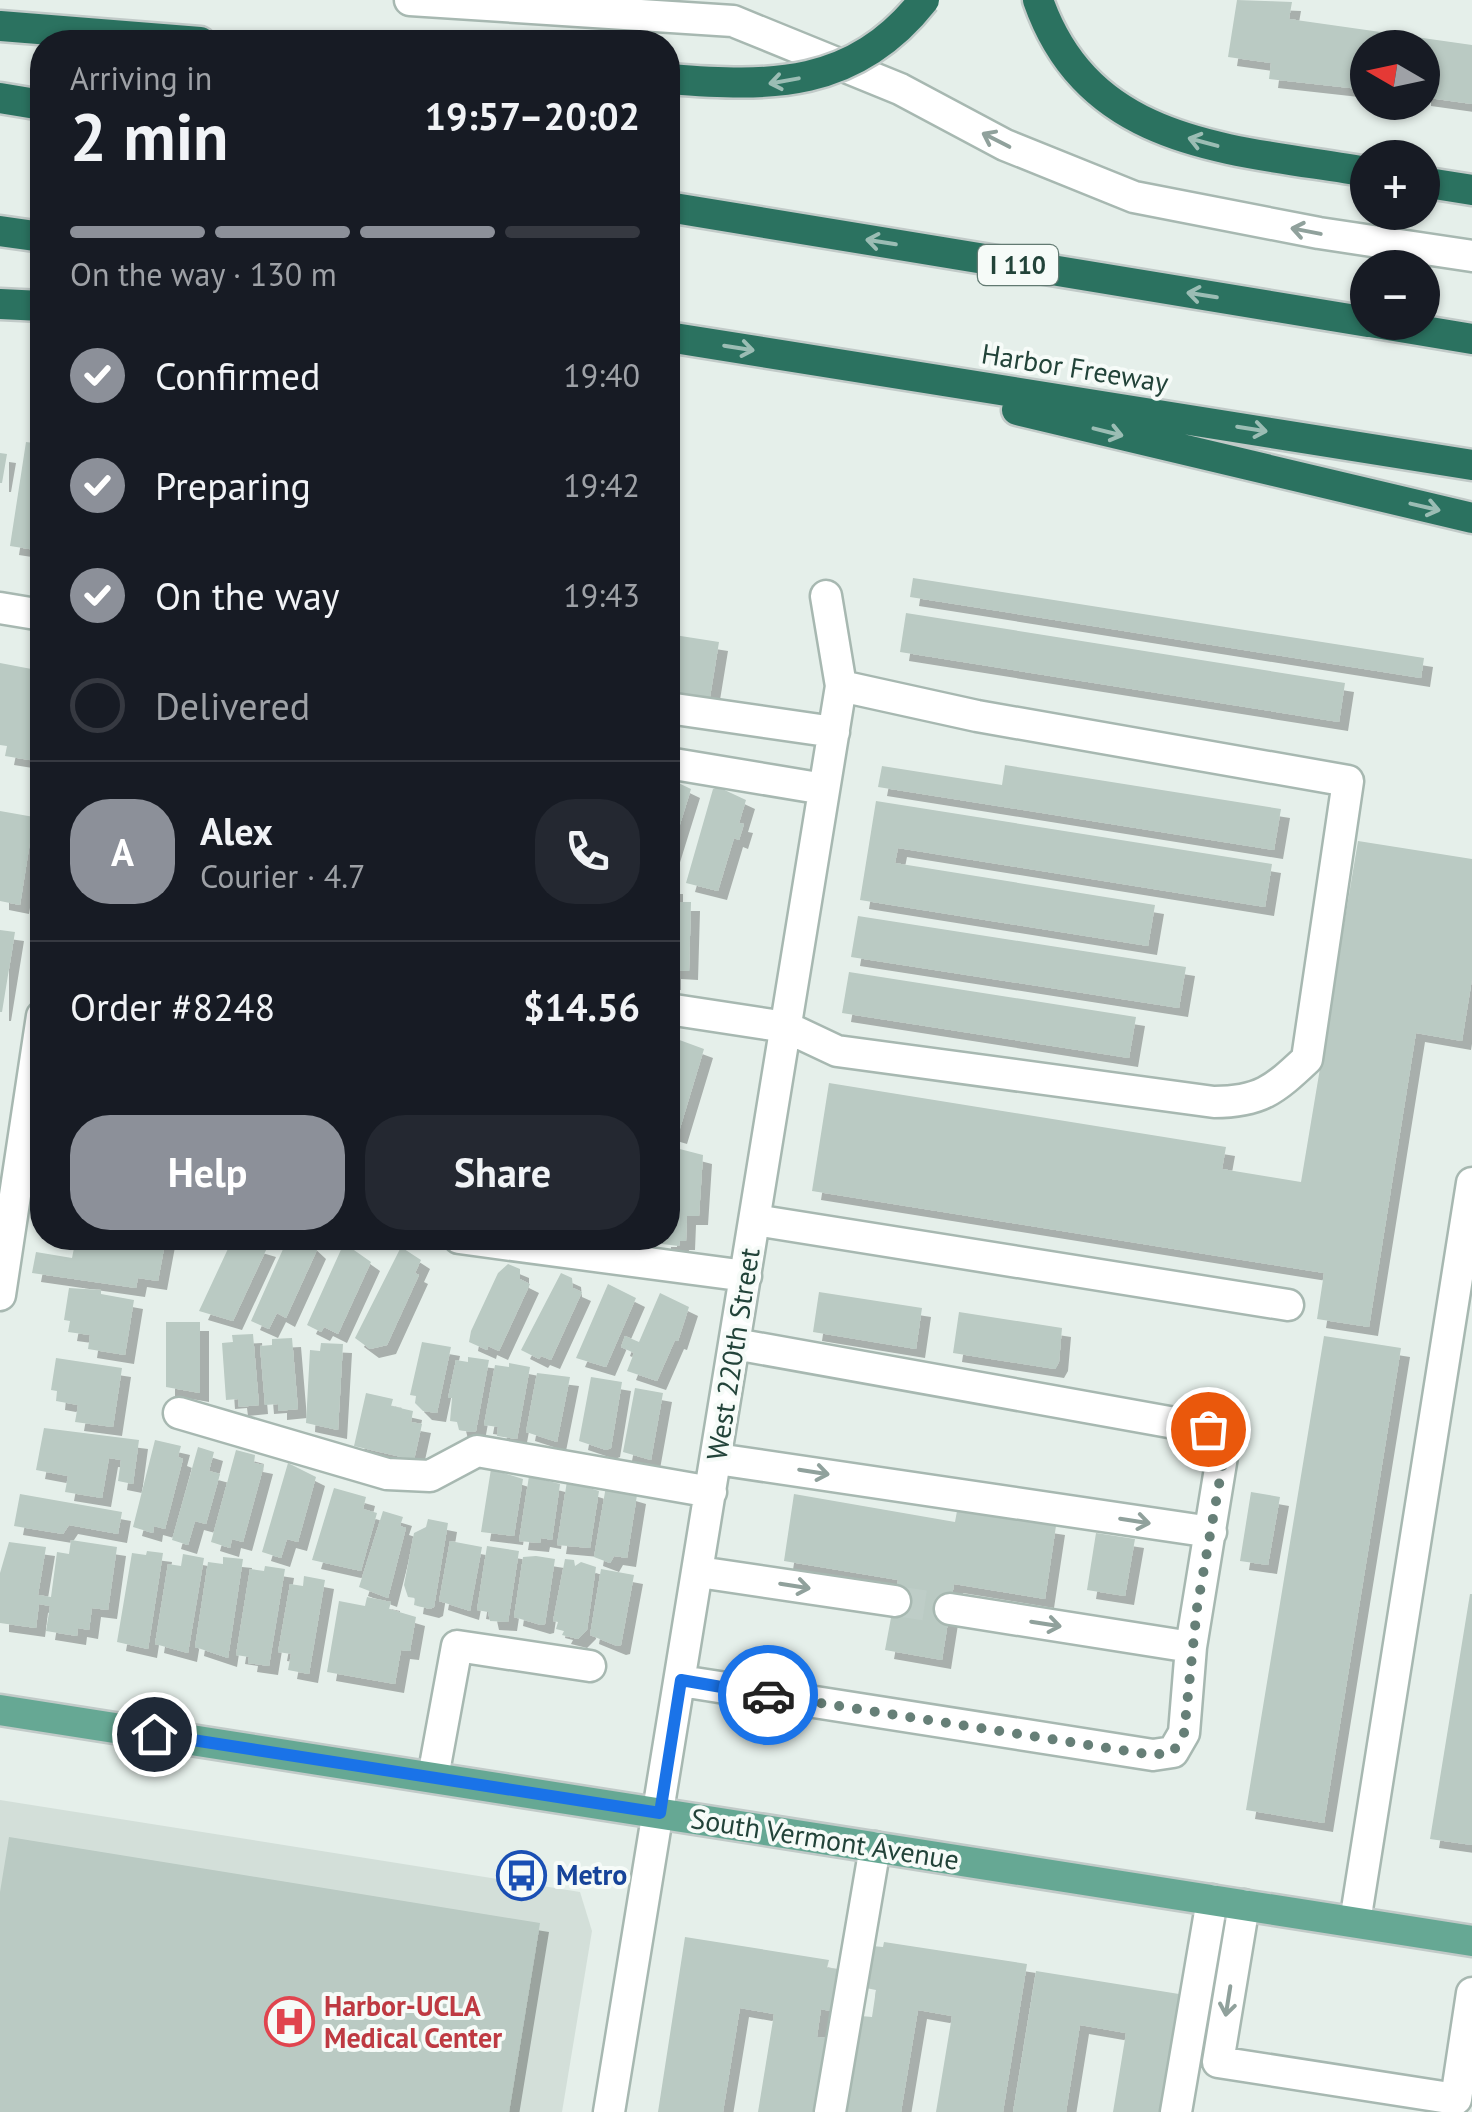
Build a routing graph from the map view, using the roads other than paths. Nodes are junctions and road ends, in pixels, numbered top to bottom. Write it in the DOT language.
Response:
graph roads {
  1 [pos="410,0"];
  2 [pos="924,0"];
  3 [pos="1038,0"];
  4 [pos="0,26"];
  5 [pos="50,30"];
  6 [pos="680,80"];
  7 [pos="0,98"];
  8 [pos="30,103"];
  9 [pos="1350,169"];
  10 [pos="1440,185"];
  11 [pos="1472,190"];
  12 [pos="680,209"];
  13 [pos="0,230"];
  14 [pos="30,235"];
  15 [pos="1472,256"];
  16 [pos="0,304"];
  17 [pos="30,305"];
  18 [pos="1350,319"];
  19 [pos="1440,334"];
  20 [pos="680,339"];
  21 [pos="1472,339"];
  22 [pos="810,359"];
  23 [pos="1472,465"];
  24 [pos="1472,518"];
  25 [pos="826,596"];
  26 [pos="0,608"];
  27 [pos="30,613"];
  28 [pos="841,686"];
  29 [pos="680,710"];
  30 [pos="834,732"];
  31 [pos="680,765"];
  32 [pos="824,789"];
  33 [pos="680,1011"];
  34 [pos="786,1027"];
  35 [pos="30,1096"];
  36 [pos="1472,1183"];
  37 [pos="755,1220"];
  38 [pos="550,1250"];
  39 [pos="746,1276"];
  40 [pos="0,1295"];
  41 [pos="1288,1305"];
  42 [pos="735,1344"];
  43 [pos="179,1413"];
  44 [pos="717,1460"];
  45 [pos="711,1492"];
  46 [pos="1211,1532"];
  47 [pos="698,1572"];
  48 [pos="895,1601"];
  49 [pos="950,1609"];
  50 [pos="1192,1647"];
  51 [pos="590,1666"];
  52 [pos="681,1680"];
  53 [pos="0,1710"];
  54 [pos="433,1777"];
  55 [pos="660,1813"];
  56 [pos="874,1847"];
  57 [pos="1212,1900"];
  58 [pos="1244,1905"];
  59 [pos="1355,1922"];
  60 [pos="1472,1941"];
  61 [pos="1472,1993"];
  62 [pos="1455,2106"];
  63 [pos="609,2112"];
  64 [pos="830,2112"];
  65 [pos="1176,2112"];
  15 -- 1 [label="street, one-way"];
  2 -- 6 [label="highway, one-way, bridge"];
  9 -- 3 [label="highway, one-way"];
  4 -- 5 [label="highway"];
  7 -- 8 [label="highway"];
  10 -- 11 [label="highway"];
  18 -- 12 [label="highway, I 110, one-way"];
  13 -- 14 [label="highway"];
  16 -- 17 [label="highway"];
  19 -- 21 [label="highway, I 110"];
  20 -- 22 [label="highway, Harbor Freeway, one-way"];
  22 -- 23 [label="highway, Harbor Freeway, one-way"];
  22 -- 24 [label="highway, one-way"];
  25 -- 28 [label="street, West 220th Street"];
  26 -- 27 [label="street"];
  28 -- 30 [label="street, West 220th Street"];
  28 -- 34 [label="street"];
  29 -- 30 [label="street"];
  30 -- 32 [label="street, West 220th Street"];
  31 -- 32 [label="street"];
  32 -- 34 [label="street, West 220th Street"];
  33 -- 34 [label="street"];
  34 -- 37 [label="street, West 220th Street"];
  35 -- 40 [label="street"];
  36 -- 59 [label="street"];
  37 -- 39 [label="street, West 220th Street"];
  37 -- 41 [label="street"];
  38 -- 39 [label="street"];
  39 -- 42 [label="street, West 220th Street"];
  42 -- 44 [label="street, West 220th Street"];
  42 -- 46 [label="street"];
  43 -- 45 [label="street"];
  44 -- 45 [label="street, West 220th Street"];
  44 -- 46 [label="street, one-way"];
  45 -- 47 [label="street, West 220th Street"];
  46 -- 50 [label="street"];
  47 -- 48 [label="street, one-way"];
  47 -- 52 [label="street, West 220th Street"];
  49 -- 50 [label="street, one-way"];
  50 -- 52 [label="street"];
  51 -- 54 [label="street"];
  52 -- 55 [label="street, West 220th Street"];
  53 -- 54 [label="main road, South Vermont Avenue"];
  54 -- 55 [label="main road, South Vermont Avenue"];
  55 -- 56 [label="main road, South Vermont Avenue"];
  55 -- 63 [label="street, West 220th Street"];
  56 -- 57 [label="main road, South Vermont Avenue"];
  56 -- 64 [label="street"];
  57 -- 58 [label="main road, South Vermont Avenue"];
  57 -- 65 [label="street"];
  58 -- 59 [label="main road, South Vermont Avenue"];
  58 -- 62 [label="street, one-way"];
  59 -- 60 [label="main road, South Vermont Avenue"];
  61 -- 62 [label="street"];
}
